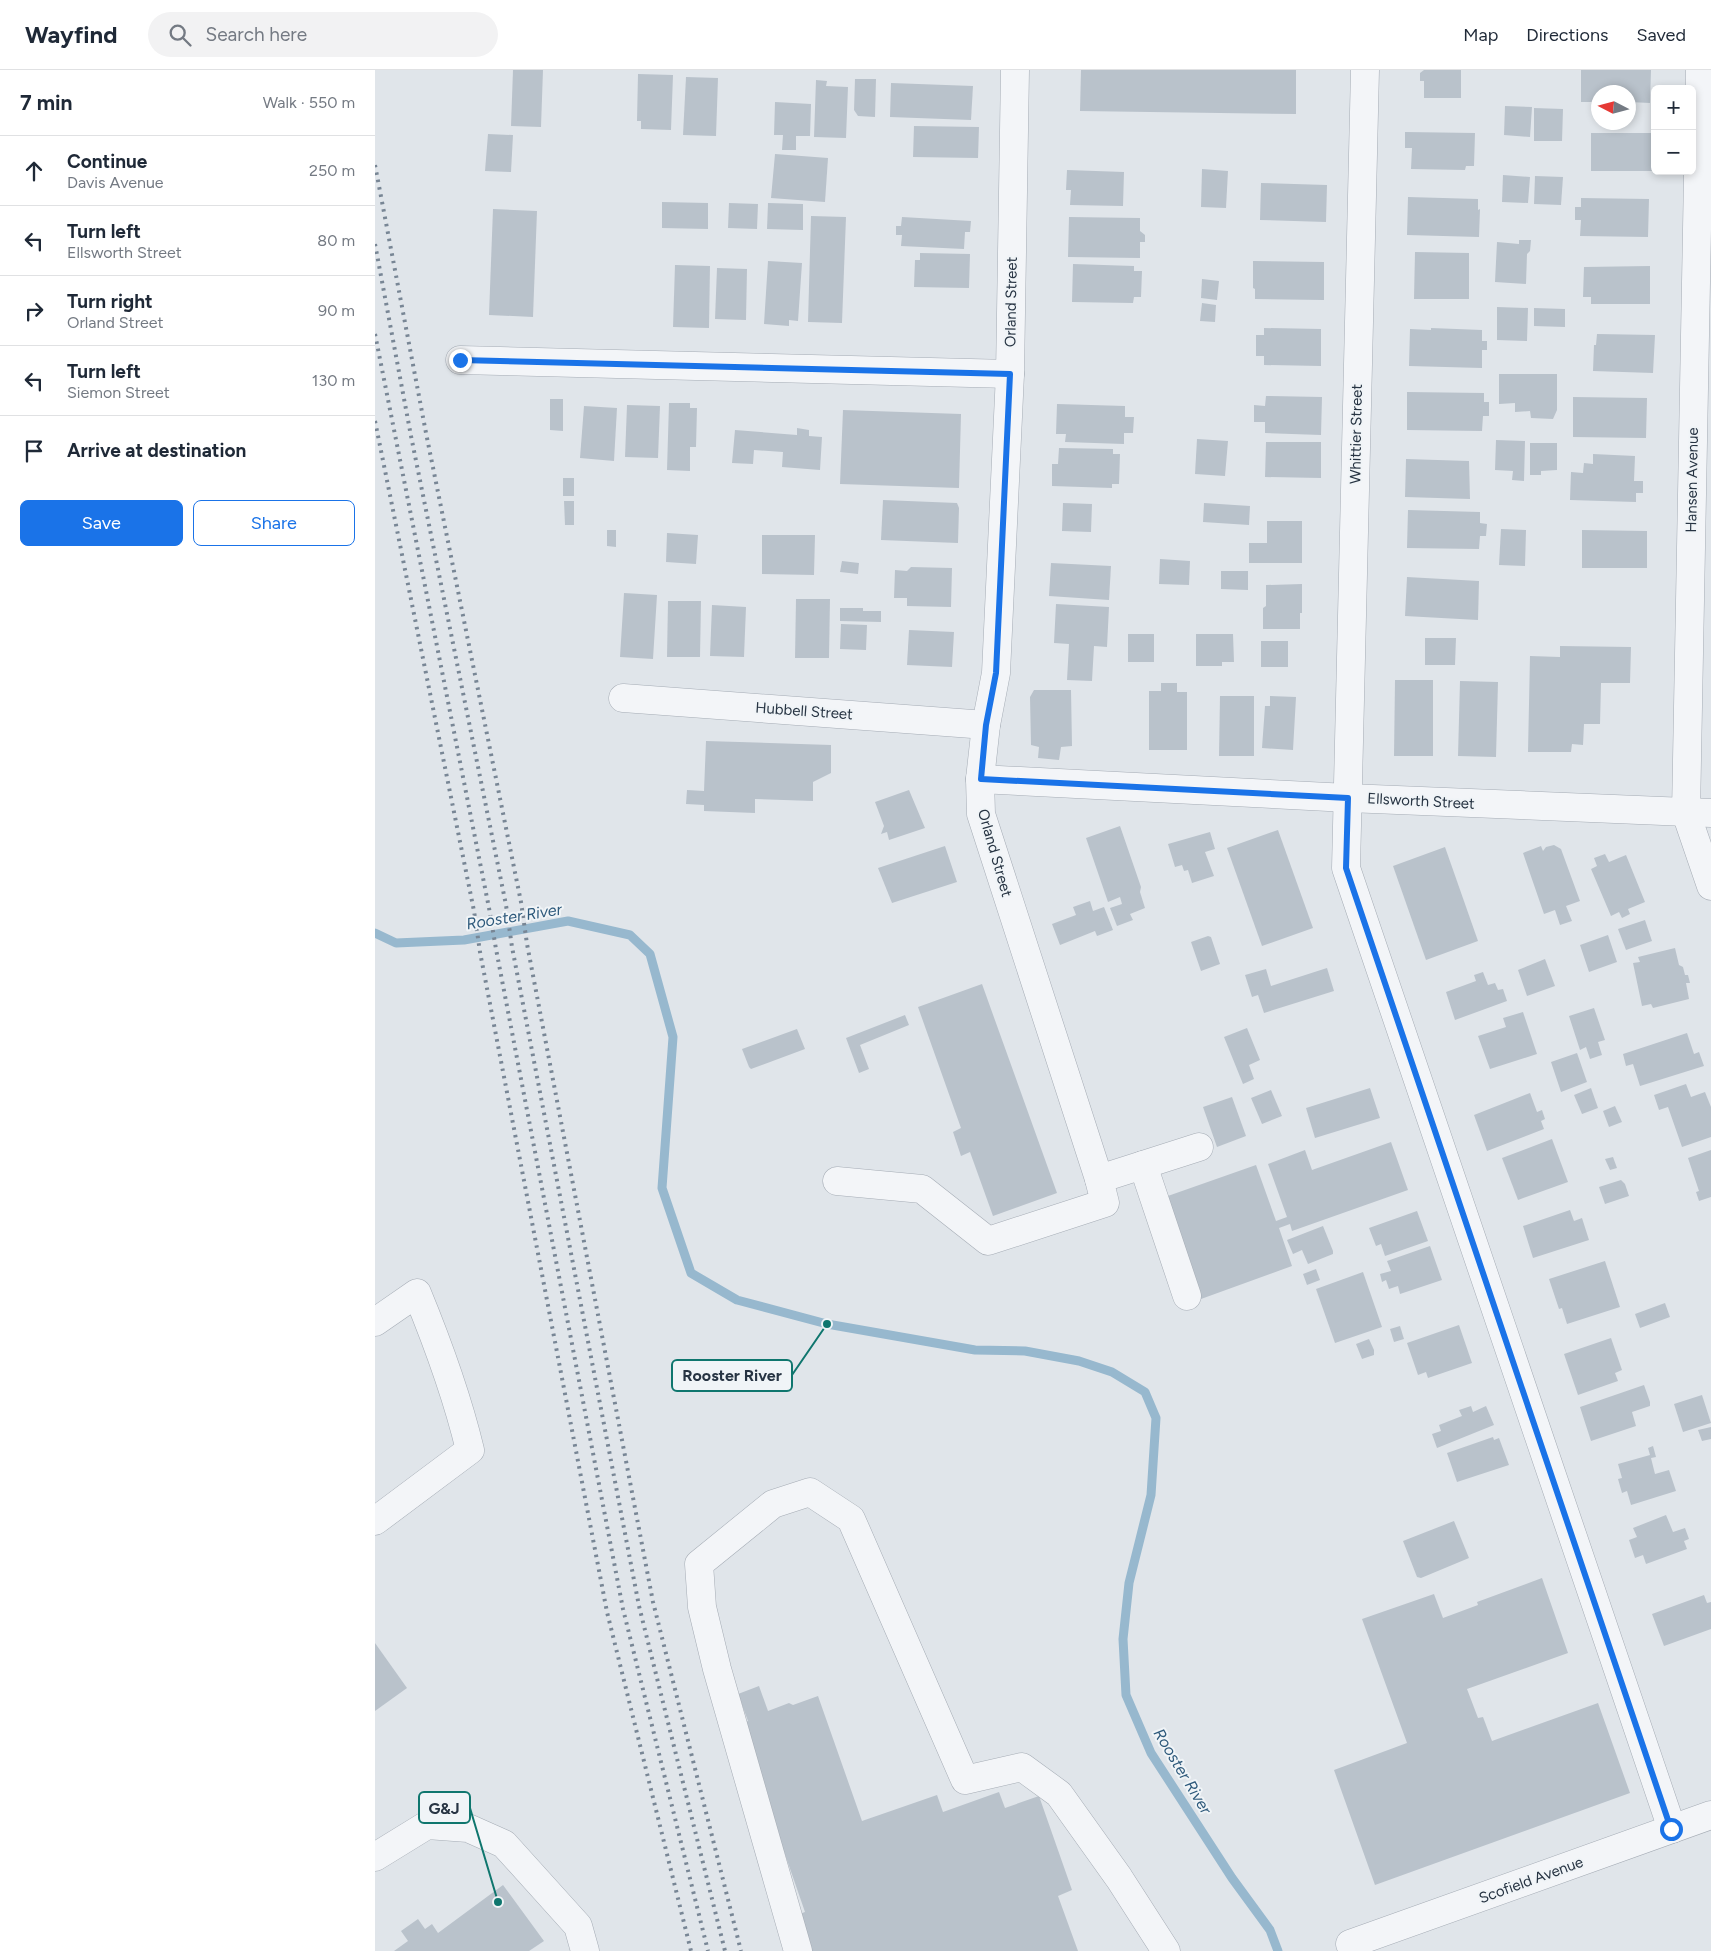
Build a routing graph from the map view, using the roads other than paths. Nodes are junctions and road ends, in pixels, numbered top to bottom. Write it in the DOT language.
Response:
graph roads {
  1 [pos="1015,70"];
  2 [pos="1365,70"];
  3 [pos="1700,70"];
  4 [pos="460,360"];
  5 [pos="1010,374"];
  6 [pos="623,698"];
  7 [pos="986,725"];
  8 [pos="981,779"];
  9 [pos="1348,798"];
  10 [pos="1699,813"];
  11 [pos="1711,886"];
  12 [pos="1199,1147"];
  13 [pos="1143,1165"];
  14 [pos="837,1181"];
  15 [pos="1102,1191"];
  16 [pos="1187,1296"];
  17 [pos="375,1322"];
  18 [pos="375,1521"];
  19 [pos="1711,1815"];
  20 [pos="1671,1829"];
  21 [pos="375,1857"];
  22 [pos="1350,1944"];
  23 [pos="585,1951"];
  24 [pos="798,1951"];
  25 [pos="1166,1951"];
  1 -- 5 [label="street, Orland Street"];
  2 -- 9 [label="street, Whittier Street"];
  3 -- 10 [label="street, Hansen Avenue"];
  4 -- 5 [label="street"];
  5 -- 7 [label="street, Orland Street"];
  6 -- 7 [label="street, Hubbell Street"];
  7 -- 8 [label="street, Orland Street"];
  8 -- 9 [label="street, Ellsworth Street"];
  8 -- 15 [label="street, Orland Street"];
  9 -- 10 [label="street, Ellsworth Street"];
  9 -- 20 [label="street, Whittier Street"];
  10 -- 11 [label="street, Hansen Avenue"];
  12 -- 13 [label="street"];
  13 -- 15 [label="street"];
  13 -- 16 [label="street"];
  14 -- 15 [label="street"];
  17 -- 18 [label="street"];
  19 -- 20 [label="street, Scofield Avenue"];
  20 -- 22 [label="street, Scofield Avenue"];
  21 -- 23 [label="street"];
  24 -- 25 [label="street"];
}
